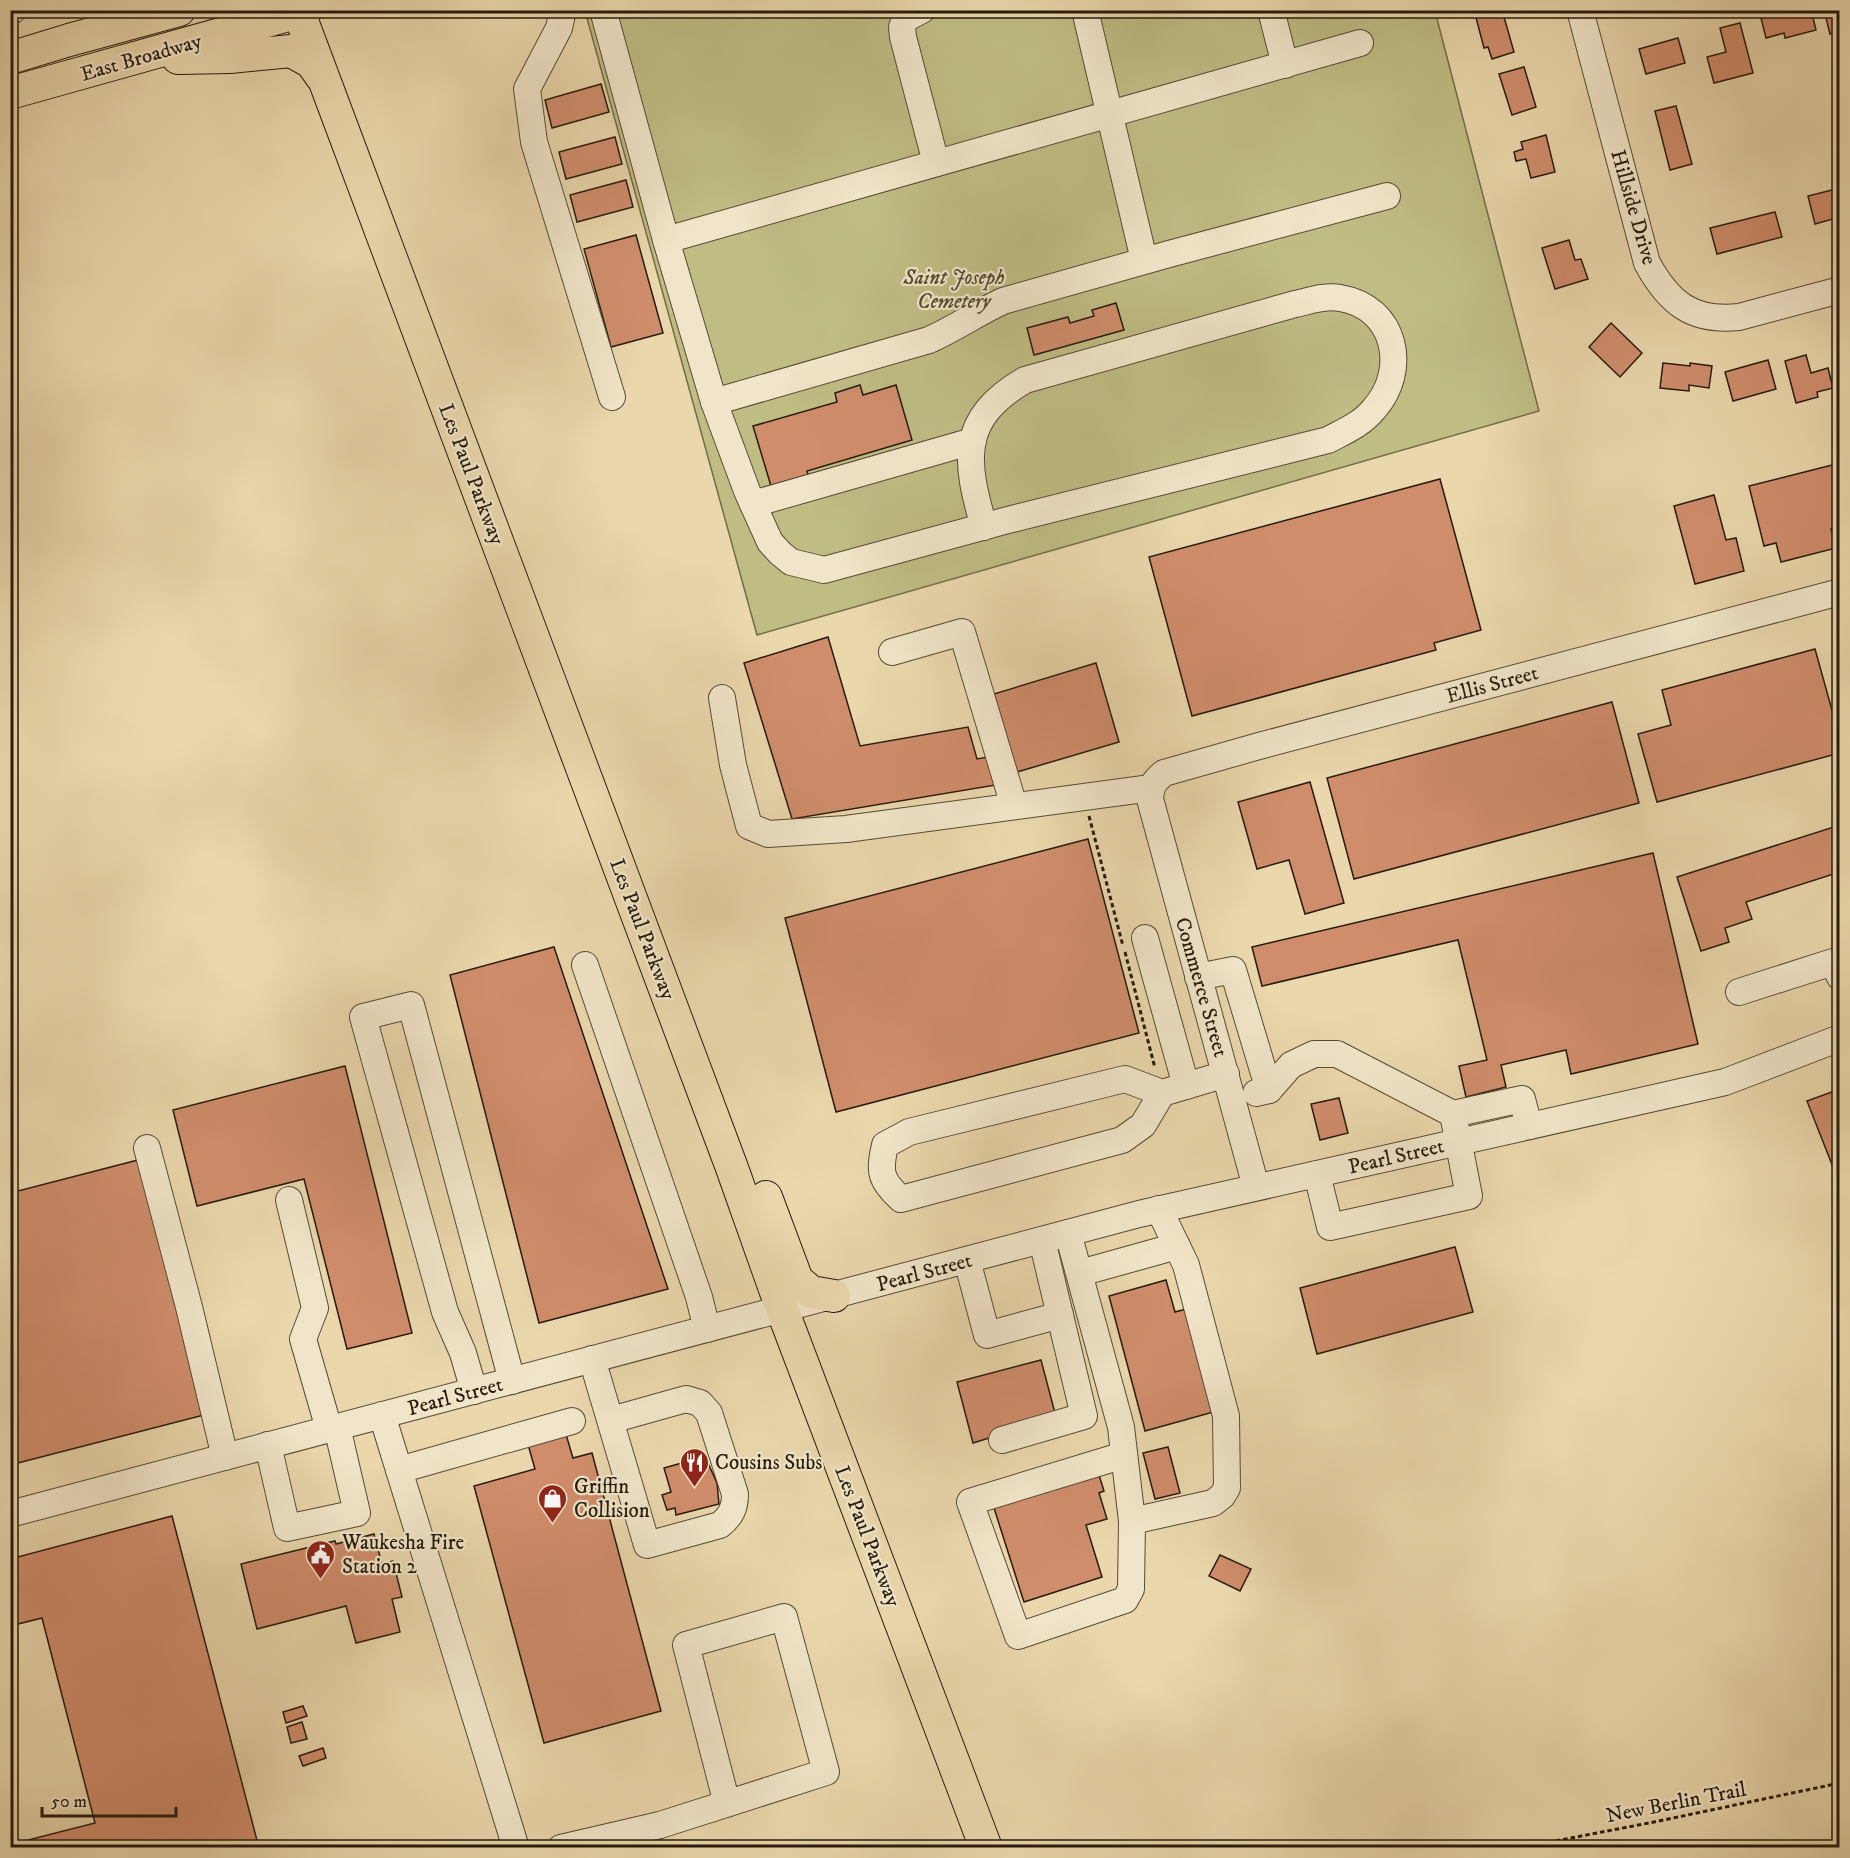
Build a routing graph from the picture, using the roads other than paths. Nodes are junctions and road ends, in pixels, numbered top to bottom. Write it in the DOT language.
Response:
graph roads {
  1 [pos="179,10"];
  2 [pos="563,10"];
  3 [pos="603,10"];
  4 [pos="922,10"];
  5 [pos="1085,10"];
  6 [pos="1271,10"];
  7 [pos="301,11"];
  8 [pos="1583,11"];
  9 [pos="1360,43"];
  10 [pos="10,58"];
  11 [pos="126,61"];
  12 [pos="1285,65"];
  13 [pos="325,81"];
  14 [pos="10,93"];
  15 [pos="1111,114"];
  16 [pos="936,164"];
  17 [pos="1387,196"];
  18 [pos="666,240"];
  19 [pos="1144,261"];
  20 [pos="1839,290"];
  21 [pos="612,397"];
  22 [pos="714,402"];
  23 [pos="973,441"];
  24 [pos="753,504"];
  25 [pos="984,527"];
  26 [pos="1839,592"];
  27 [pos="892,652"];
  28 [pos="722,698"];
  29 [pos="1151,788"];
  30 [pos="1014,806"];
  31 [pos="1145,938"];
  32 [pos="585,965"];
  33 [pos="1197,971"];
  34 [pos="1155,976"];
  35 [pos="1839,977"];
  36 [pos="1739,992"];
  37 [pos="670,1003"];
  38 [pos="1839,1038"];
  39 [pos="1226,1074"];
  40 [pos="1174,1089"];
  41 [pos="1269,1090"];
  42 [pos="1233,1100"];
  43 [pos="1453,1114"];
  44 [pos="1529,1126"];
  45 [pos="1459,1142"];
  46 [pos="147,1148"];
  47 [pos="1317,1174"];
  48 [pos="1257,1187"];
  49 [pos="289,1200"];
  50 [pos="1160,1209"];
  51 [pos="1068,1233"];
  52 [pos="1042,1240"];
  53 [pos="1177,1246"];
  54 [pos="967,1260"];
  55 [pos="1080,1274"];
  56 [pos="834,1296"];
  57 [pos="782,1309"];
  58 [pos="1060,1315"];
  59 [pos="707,1329"];
  60 [pos="592,1359"];
  61 [pos="512,1381"];
  62 [pos="474,1390"];
  63 [pos="382,1415"];
  64 [pos="611,1420"];
  65 [pos="572,1421"];
  66 [pos="333,1428"];
  67 [pos="1002,1440"];
  68 [pos="268,1446"];
  69 [pos="1124,1455"];
  70 [pos="225,1457"];
  71 [pos="399,1470"];
  72 [pos="10,1514"];
  73 [pos="1132,1521"];
  74 [pos="727,1804"];
  75 [pos="516,1848"];
  76 [pos="561,1848"];
  77 [pos="986,1848"];
  1 -- 10 [label="main road, East Broadway"];
  2 -- 21 [label="street"];
  3 -- 18 [label="street"];
  4 -- 16 [label="street"];
  5 -- 15 [label="street"];
  6 -- 12 [label="street"];
  7 -- 11 [label="main road, East Broadway"];
  7 -- 13 [label="main road, Les Paul Parkway"];
  8 -- 20 [label="street, Hillside Drive"];
  9 -- 12 [label="street"];
  11 -- 13 [label="main road"];
  11 -- 14 [label="main road, East Broadway"];
  12 -- 15 [label="street"];
  13 -- 37 [label="main road, Les Paul Parkway"];
  15 -- 16 [label="street"];
  15 -- 19 [label="street"];
  16 -- 18 [label="street"];
  17 -- 19 [label="street"];
  18 -- 22 [label="street"];
  19 -- 22 [label="street"];
  22 -- 24 [label="street"];
  23 -- 24 [label="street"];
  23 -- 25 [label="street"];
  23 -- 25 [label="street"];
  24 -- 25 [label="street"];
  26 -- 29 [label="street, Ellis Street"];
  27 -- 30 [label="street"];
  28 -- 30 [label="street"];
  29 -- 30 [label="street"];
  29 -- 33 [label="street, Commerce Street"];
  31 -- 34 [label="street"];
  32 -- 59 [label="street"];
  33 -- 34 [label="street"];
  33 -- 39 [label="street, Commerce Street"];
  33 -- 41 [label="street"];
  34 -- 40 [label="street"];
  35 -- 36 [label="street"];
  37 -- 56 [label="main road"];
  37 -- 57 [label="main road, Les Paul Parkway"];
  38 -- 44 [label="street, Pearl Street"];
  39 -- 40 [label="street"];
  39 -- 42 [label="street, Commerce Street"];
  40 -- 40 [label="street"];
  41 -- 42 [label="street"];
  41 -- 43 [label="street"];
  42 -- 48 [label="street, Commerce Street"];
  43 -- 44 [label="street"];
  43 -- 45 [label="street"];
  44 -- 45 [label="street, Pearl Street"];
  45 -- 47 [label="street, Pearl Street"];
  45 -- 47 [label="street"];
  46 -- 70 [label="street"];
  47 -- 48 [label="street, Pearl Street"];
  48 -- 50 [label="street, Pearl Street"];
  49 -- 66 [label="street"];
  50 -- 51 [label="street, Pearl Street"];
  50 -- 53 [label="street"];
  51 -- 52 [label="street, Pearl Street"];
  51 -- 55 [label="street"];
  52 -- 54 [label="street, Pearl Street"];
  52 -- 58 [label="street"];
  53 -- 55 [label="street"];
  53 -- 73 [label="street"];
  54 -- 56 [label="street, Pearl Street"];
  54 -- 58 [label="street"];
  55 -- 69 [label="street"];
  56 -- 57 [label="street, Pearl Street"];
  57 -- 59 [label="street, Pearl Street"];
  57 -- 77 [label="main road, Les Paul Parkway"];
  58 -- 67 [label="street"];
  59 -- 60 [label="street, Pearl Street"];
  60 -- 61 [label="street, Pearl Street"];
  60 -- 64 [label="street"];
  61 -- 62 [label="street, Pearl Street"];
  61 -- 62 [label="street"];
  62 -- 63 [label="street, Pearl Street"];
  63 -- 66 [label="street, Pearl Street"];
  63 -- 71 [label="street"];
  64 -- 64 [label="street"];
  65 -- 71 [label="street"];
  66 -- 68 [label="street, Pearl Street"];
  66 -- 68 [label="street"];
  68 -- 70 [label="street, Pearl Street"];
  69 -- 73 [label="street"];
  69 -- 73 [label="street"];
  70 -- 72 [label="street, Pearl Street"];
  71 -- 75 [label="street"];
  74 -- 74 [label="street"];
  74 -- 76 [label="street"];
}
